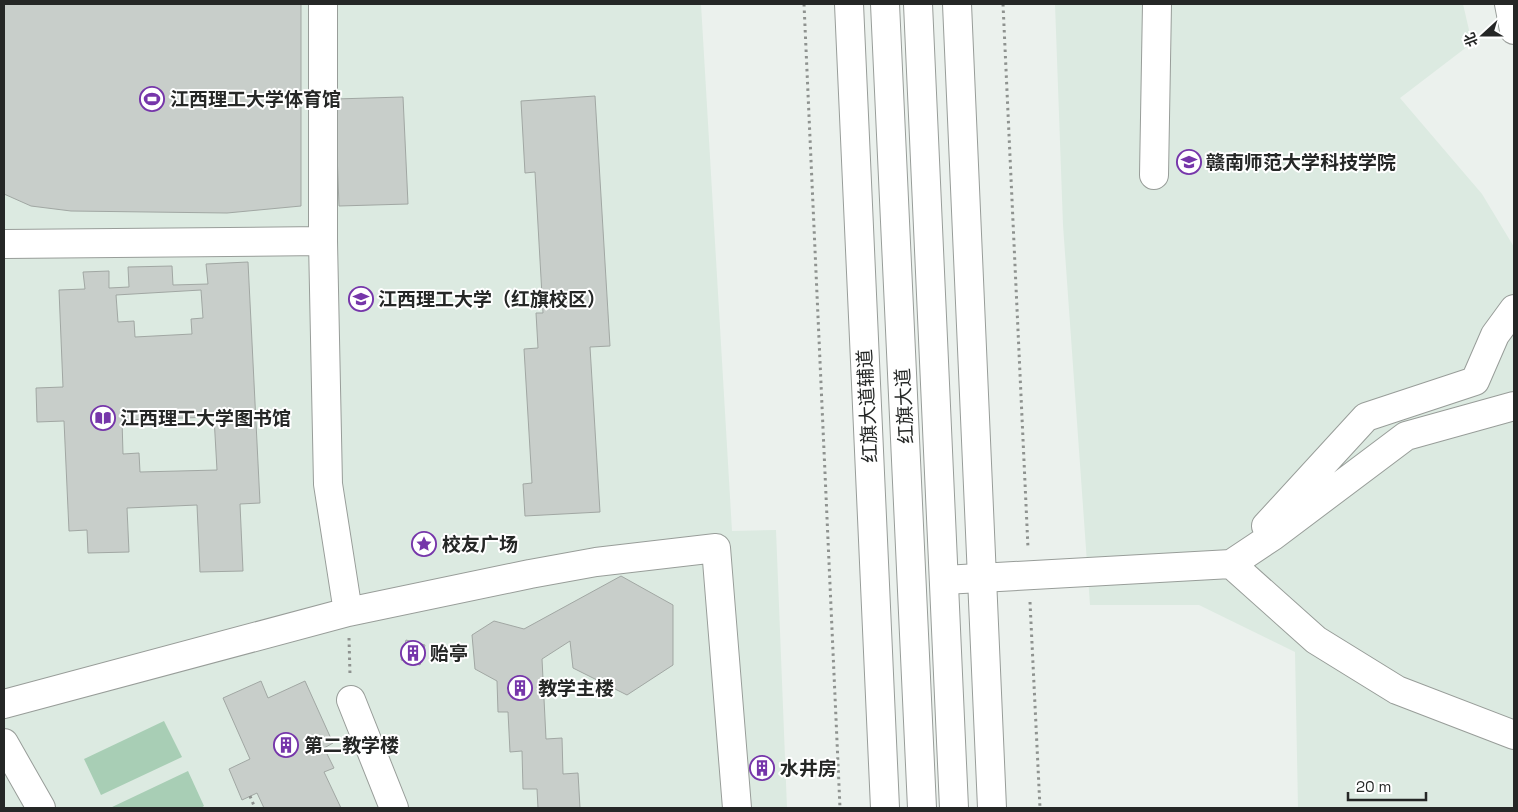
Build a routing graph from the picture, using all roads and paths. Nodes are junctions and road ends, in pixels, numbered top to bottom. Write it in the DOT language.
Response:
graph roads {
  1 [pos="323,4"];
  2 [pos="804,4"];
  3 [pos="849,4"];
  4 [pos="885,4"];
  5 [pos="918,4"];
  6 [pos="958,4"];
  7 [pos="1002,4"];
  8 [pos="1157,4"];
  9 [pos="1509,4"];
  10 [pos="1514,30"];
  11 [pos="1154,175"];
  12 [pos="323,242"];
  13 [pos="4,244"];
  14 [pos="1514,309"];
  15 [pos="1514,406"];
  16 [pos="1231,564"];
  17 [pos="1029,575"];
  18 [pos="982,578"];
  19 [pos="944,580"];
  20 [pos="349,624"];
  21 [pos="351,700"];
  22 [pos="4,704"];
  23 [pos="1514,735"];
  24 [pos="4,743"];
  25 [pos="250,796"];
  26 [pos="41,808"];
  27 [pos="255,808"];
  28 [pos="394,808"];
  29 [pos="737,808"];
  30 [pos="840,808"];
  31 [pos="885,808"];
  32 [pos="922,808"];
  33 [pos="954,808"];
  34 [pos="992,808"];
  35 [pos="1040,808"];
  1 -- 12 [label="main road"];
  2 -- 30 [label="path"];
  3 -- 31 [label="main road, 红旗大道辅道"];
  4 -- 32 [label="main road, 红旗大道"];
  5 -- 19 [label="main road, 红旗大道"];
  6 -- 18 [label="main road"];
  7 -- 17 [label="path"];
  8 -- 11 [label="main road"];
  9 -- 10 [label="main road"];
  12 -- 13 [label="main road"];
  12 -- 20 [label="main road"];
  14 -- 16 [label="main road"];
  15 -- 16 [label="main road"];
  16 -- 17 [label="main road"];
  16 -- 23 [label="main road"];
  17 -- 18 [label="main road"];
  17 -- 35 [label="path"];
  18 -- 19 [label="main road"];
  18 -- 34 [label="main road"];
  19 -- 33 [label="main road, 红旗大道"];
  20 -- 21 [label="path"];
  20 -- 22 [label="main road"];
  20 -- 29 [label="main road"];
  21 -- 28 [label="main road"];
  24 -- 26 [label="main road"];
  25 -- 27 [label="path"];
}
